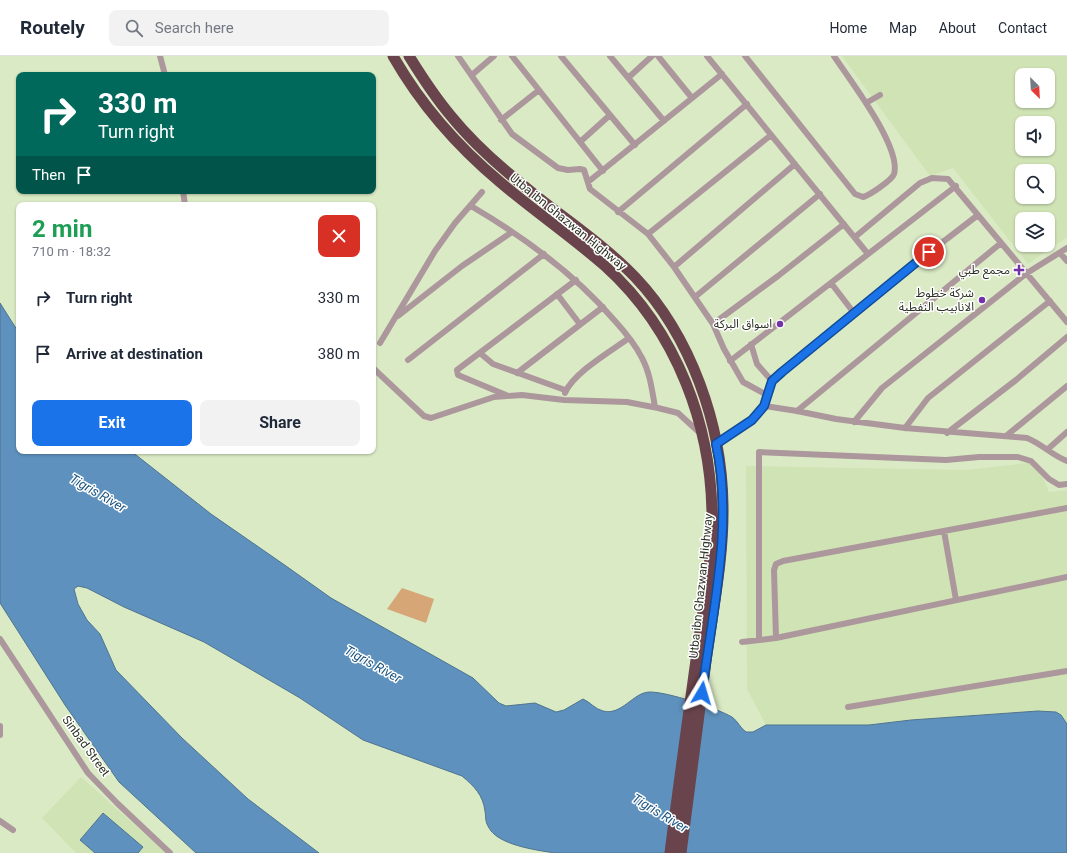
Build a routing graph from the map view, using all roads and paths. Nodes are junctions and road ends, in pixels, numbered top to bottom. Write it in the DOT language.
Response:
graph roads {
  1 [pos="160,56"];
  2 [pos="393,56"];
  3 [pos="409,56"];
  4 [pos="458,56"];
  5 [pos="494,56"];
  6 [pos="512,56"];
  7 [pos="561,56"];
  8 [pos="610,56"];
  9 [pos="652,56"];
  10 [pos="658,56"];
  11 [pos="708,56"];
  12 [pos="744,56"];
  13 [pos="834,56"];
  14 [pos="165,72"];
  15 [pos="473,74"];
  16 [pos="722,74"];
  17 [pos="628,78"];
  18 [pos="539,90"];
  19 [pos="880,95"];
  20 [pos="692,98"];
  21 [pos="866,103"];
  22 [pos="747,104"];
  23 [pos="610,115"];
  24 [pos="501,120"];
  25 [pos="664,121"];
  26 [pos="771,135"];
  27 [pos="580,142"];
  28 [pos="635,145"];
  29 [pos="795,164"];
  30 [pos="603,171"];
  31 [pos="588,182"];
  32 [pos="956,186"];
  33 [pos="482,192"];
  34 [pos="820,194"];
  35 [pos="471,206"];
  36 [pos="618,212"];
  37 [pos="978,214"];
  38 [pos="844,224"];
  39 [pos="512,232"];
  40 [pos="648,234"];
  41 [pos="855,237"];
  42 [pos="1000,243"];
  43 [pos="1067,248"];
  44 [pos="1060,253"];
  45 [pos="544,254"];
  46 [pos="868,254"];
  47 [pos="1067,261"];
  48 [pos="674,267"];
  49 [pos="1027,273"];
  50 [pos="576,280"];
  51 [pos="831,282"];
  52 [pos="557,294"];
  53 [pos="695,297"];
  54 [pos="1050,301"];
  55 [pos="603,307"];
  56 [pos="854,313"];
  57 [pos="393,321"];
  58 [pos="1067,322"];
  59 [pos="580,323"];
  60 [pos="713,324"];
  61 [pos="1067,337"];
  62 [pos="629,338"];
  63 [pos="380,343"];
  64 [pos="751,344"];
  65 [pos="480,353"];
  66 [pos="408,360"];
  67 [pos="730,361"];
  68 [pos="376,371"];
  69 [pos="517,373"];
  70 [pos="772,381"];
  71 [pos="1067,386"];
  72 [pos="565,390"];
  73 [pos="507,395"];
  74 [pos="766,395"];
  75 [pos="564,400"];
  76 [pos="764,406"];
  77 [pos="655,407"];
  78 [pos="797,411"];
  79 [pos="854,422"];
  80 [pos="905,428"];
  81 [pos="1067,432"];
  82 [pos="947,433"];
  83 [pos="1006,436"];
  84 [pos="704,437"];
  85 [pos="716,444"];
  86 [pos="1048,449"];
  87 [pos="713,459"];
  88 [pos="1067,461"];
  89 [pos="1067,484"];
  90 [pos="1067,508"];
  91 [pos="944,531"];
  92 [pos="1067,577"];
  93 [pos="956,600"];
  94 [pos="776,638"];
  95 [pos="0,639"];
  96 [pos="759,640"];
  97 [pos="742,642"];
  98 [pos="1067,671"];
  99 [pos="848,707"];
  100 [pos="0,726"];
  101 [pos="0,735"];
  102 [pos="0,821"];
  103 [pos="13,830"];
  104 [pos="170,853"];
  105 [pos="670,853"];
  106 [pos="680,853"];
  1 -- 14 [label="street"];
  2 -- 84 [label="highway, Utba ibn Ghazwan Highway"];
  3 -- 85 [label="highway, Utba ibn Ghazwan Highway"];
  4 -- 15 [label="street"];
  5 -- 15 [label="street"];
  6 -- 18 [label="street"];
  7 -- 23 [label="street"];
  8 -- 17 [label="street"];
  9 -- 17 [label="street"];
  10 -- 20 [label="street"];
  11 -- 16 [label="street"];
  12 -- 21 [label="street"];
  13 -- 21 [label="street"];
  15 -- 24 [label="street"];
  16 -- 20 [label="street"];
  16 -- 22 [label="street"];
  17 -- 25 [label="street"];
  18 -- 24 [label="street"];
  18 -- 27 [label="street"];
  19 -- 21 [label="street"];
  20 -- 25 [label="street"];
  22 -- 26 [label="street"];
  22 -- 36 [label="street"];
  23 -- 27 [label="street"];
  23 -- 28 [label="street"];
  24 -- 31 [label="street"];
  25 -- 28 [label="street"];
  26 -- 29 [label="street"];
  26 -- 40 [label="street"];
  27 -- 30 [label="street"];
  28 -- 30 [label="street"];
  29 -- 34 [label="street"];
  29 -- 48 [label="street"];
  30 -- 31 [label="street"];
  31 -- 36 [label="street"];
  32 -- 37 [label="street"];
  32 -- 41 [label="street"];
  32 -- 46 [label="street"];
  33 -- 35 [label="street"];
  34 -- 38 [label="street"];
  34 -- 53 [label="street"];
  35 -- 39 [label="street"];
  35 -- 57 [label="street"];
  36 -- 40 [label="street"];
  37 -- 42 [label="street"];
  37 -- 56 [label="street"];
  38 -- 41 [label="street"];
  38 -- 60 [label="street"];
  39 -- 45 [label="street"];
  39 -- 57 [label="street"];
  40 -- 48 [label="street"];
  41 -- 46 [label="street"];
  42 -- 49 [label="street"];
  42 -- 78 [label="street"];
  43 -- 44 [label="street"];
  44 -- 47 [label="street"];
  44 -- 49 [label="street"];
  45 -- 50 [label="street"];
  45 -- 66 [label="street"];
  46 -- 51 [label="street"];
  48 -- 53 [label="street"];
  49 -- 54 [label="street"];
  49 -- 79 [label="street"];
  50 -- 52 [label="street"];
  50 -- 55 [label="street"];
  51 -- 56 [label="street"];
  51 -- 64 [label="street"];
  52 -- 59 [label="street"];
  52 -- 65 [label="street"];
  53 -- 60 [label="street"];
  54 -- 58 [label="street"];
  54 -- 80 [label="street"];
  55 -- 59 [label="street"];
  55 -- 62 [label="street"];
  56 -- 70 [label="street"];
  57 -- 63 [label="street"];
  59 -- 69 [label="street"];
  60 -- 67 [label="street"];
  61 -- 82 [label="street"];
  62 -- 72 [label="street"];
  62 -- 77 [label="street"];
  64 -- 67 [label="street"];
  64 -- 70 [label="street"];
  65 -- 69 [label="street"];
  65 -- 73 [label="street"];
  67 -- 74 [label="street"];
  68 -- 73 [label="street"];
  69 -- 72 [label="street"];
  70 -- 74 [label="street"];
  71 -- 83 [label="street"];
  72 -- 75 [label="street"];
  73 -- 75 [label="street"];
  74 -- 76 [label="street"];
  75 -- 77 [label="street"];
  76 -- 78 [label="street"];
  76 -- 85 [label="street"];
  77 -- 84 [label="street"];
  78 -- 79 [label="street"];
  79 -- 80 [label="street"];
  80 -- 82 [label="street"];
  81 -- 86 [label="street"];
  82 -- 83 [label="street"];
  83 -- 86 [label="street"];
  84 -- 87 [label="highway, Utba ibn Ghazwan Highway"];
  85 -- 87 [label="highway, Utba ibn Ghazwan Highway"];
  86 -- 88 [label="street"];
  87 -- 105 [label="highway, Utba ibn Ghazwan Highway"];
  87 -- 106 [label="highway, Utba ibn Ghazwan Highway"];
  89 -- 96 [label="street"];
  90 -- 91 [label="street"];
  91 -- 93 [label="street"];
  91 -- 94 [label="street"];
  92 -- 93 [label="street"];
  93 -- 94 [label="street"];
  94 -- 96 [label="street"];
  95 -- 104 [label="street, Sinbad Street"];
  96 -- 97 [label="street"];
  98 -- 99 [label="street"];
  100 -- 101 [label="street"];
  102 -- 103 [label="street"];
}
